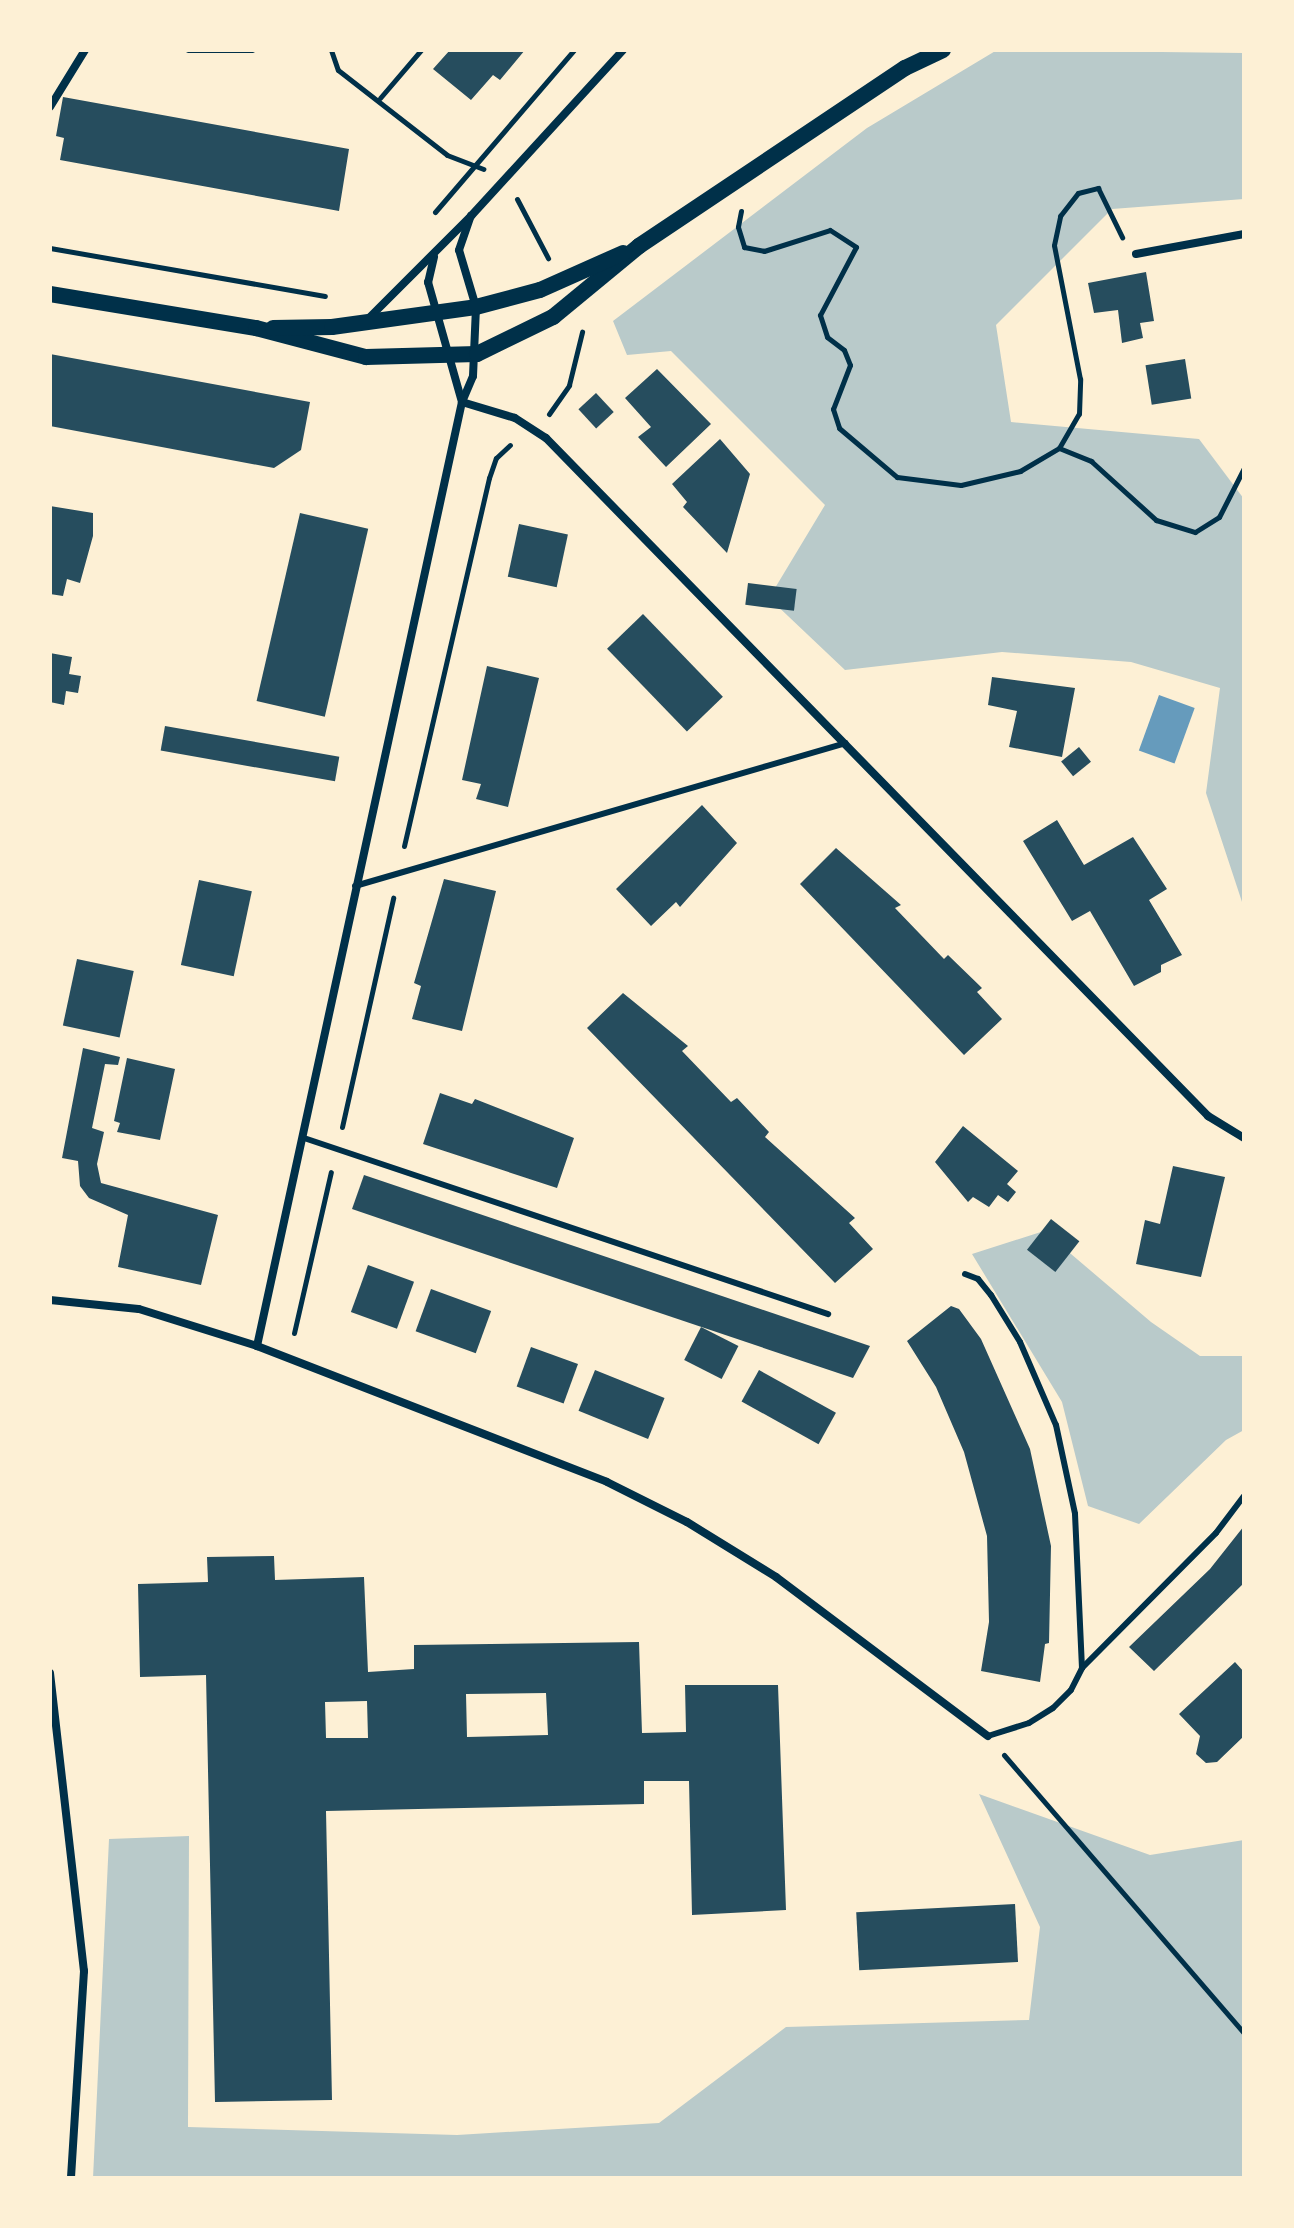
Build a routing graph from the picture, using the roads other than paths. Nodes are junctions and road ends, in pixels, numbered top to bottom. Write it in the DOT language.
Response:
graph roads {
  1 [pos="85,50"];
  2 [pos="623,50"];
  3 [pos="921,50"];
  4 [pos="943,50"];
  5 [pos="905,68"];
  6 [pos="50,107"];
  7 [pos="471,216"];
  8 [pos="1244,234"];
  9 [pos="639,246"];
  10 [pos="437,250"];
  11 [pos="1136,254"];
  12 [pos="50,294"];
  13 [pos="476,307"];
  14 [pos="437,313"];
  15 [pos="364,323"];
  16 [pos="256,328"];
  17 [pos="477,354"];
  18 [pos="449,358"];
  19 [pos="462,402"];
  20 [pos="846,743"];
  21 [pos="355,886"];
  22 [pos="304,1138"];
  23 [pos="1244,1138"];
  24 [pos="965,1274"];
  25 [pos="50,1300"];
  26 [pos="828,1314"];
  27 [pos="257,1346"];
  28 [pos="1244,1496"];
  29 [pos="1082,1668"];
  30 [pos="50,1673"];
  31 [pos="988,1736"];
  32 [pos="71,2178"];
  1 -- 6 [label="street"];
  2 -- 7 [label="street"];
  3 -- 5 [label="main road"];
  4 -- 5 [label="main road"];
  5 -- 9 [label="main road"];
  7 -- 10 [label="street"];
  7 -- 13 [label="street"];
  8 -- 11 [label="street"];
  9 -- 13 [label="main road"];
  9 -- 17 [label="main road"];
  10 -- 14 [label="street"];
  10 -- 15 [label="street"];
  12 -- 16 [label="main road"];
  13 -- 14 [label="main road"];
  13 -- 17 [label="street"];
  14 -- 15 [label="main road"];
  14 -- 18 [label="street"];
  15 -- 16 [label="main road"];
  16 -- 18 [label="main road"];
  17 -- 18 [label="main road"];
  17 -- 19 [label="street"];
  18 -- 19 [label="street"];
  19 -- 20 [label="street"];
  19 -- 21 [label="street"];
  20 -- 21 [label="lane"];
  20 -- 23 [label="street"];
  21 -- 22 [label="street"];
  22 -- 26 [label="lane"];
  22 -- 27 [label="street"];
  24 -- 29 [label="lane"];
  25 -- 27 [label="street"];
  27 -- 31 [label="street"];
  28 -- 29 [label="lane"];
  29 -- 31 [label="lane"];
  30 -- 32 [label="street"];
}
